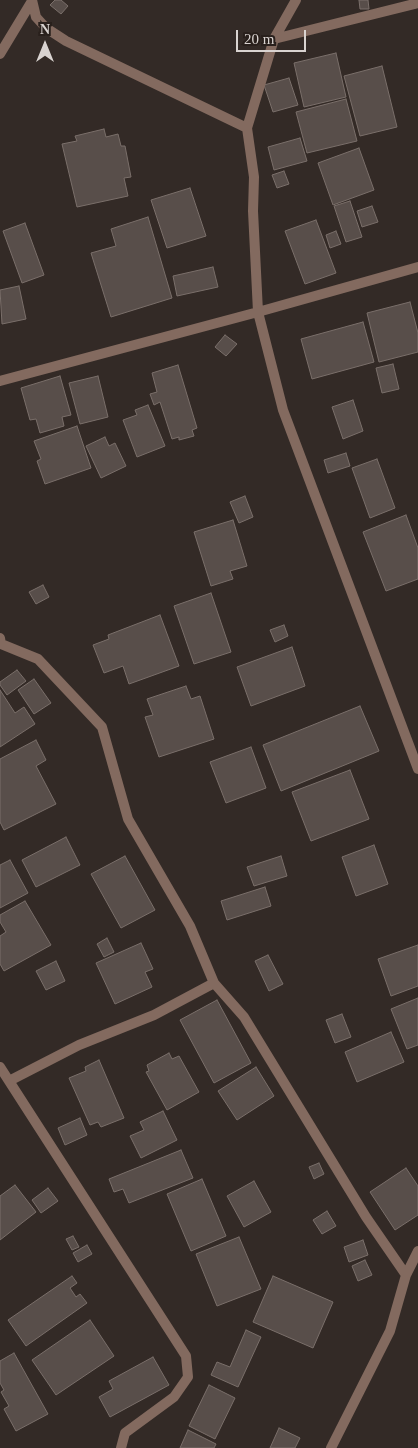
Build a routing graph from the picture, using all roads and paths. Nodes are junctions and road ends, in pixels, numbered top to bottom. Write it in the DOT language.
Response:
graph roads {
  1 [pos="296,0"];
  2 [pos="32,1"];
  3 [pos="418,3"];
  4 [pos="274,39"];
  5 [pos="0,54"];
  6 [pos="248,128"];
  7 [pos="418,268"];
  8 [pos="258,312"];
  9 [pos="0,381"];
  10 [pos="0,642"];
  11 [pos="418,770"];
  12 [pos="214,983"];
  13 [pos="0,1066"];
  14 [pos="9,1080"];
  15 [pos="418,1251"];
  16 [pos="406,1276"];
  17 [pos="121,1448"];
  18 [pos="331,1448"];
  1 -- 4 [label="street"];
  2 -- 5 [label="street"];
  2 -- 6 [label="street"];
  3 -- 4 [label="street"];
  4 -- 6 [label="street"];
  6 -- 8 [label="street"];
  7 -- 8 [label="street"];
  8 -- 9 [label="street"];
  8 -- 11 [label="street"];
  10 -- 12 [label="street"];
  12 -- 14 [label="street"];
  12 -- 16 [label="street"];
  13 -- 14 [label="street"];
  14 -- 17 [label="street"];
  15 -- 16 [label="street"];
  16 -- 18 [label="street"];
}
